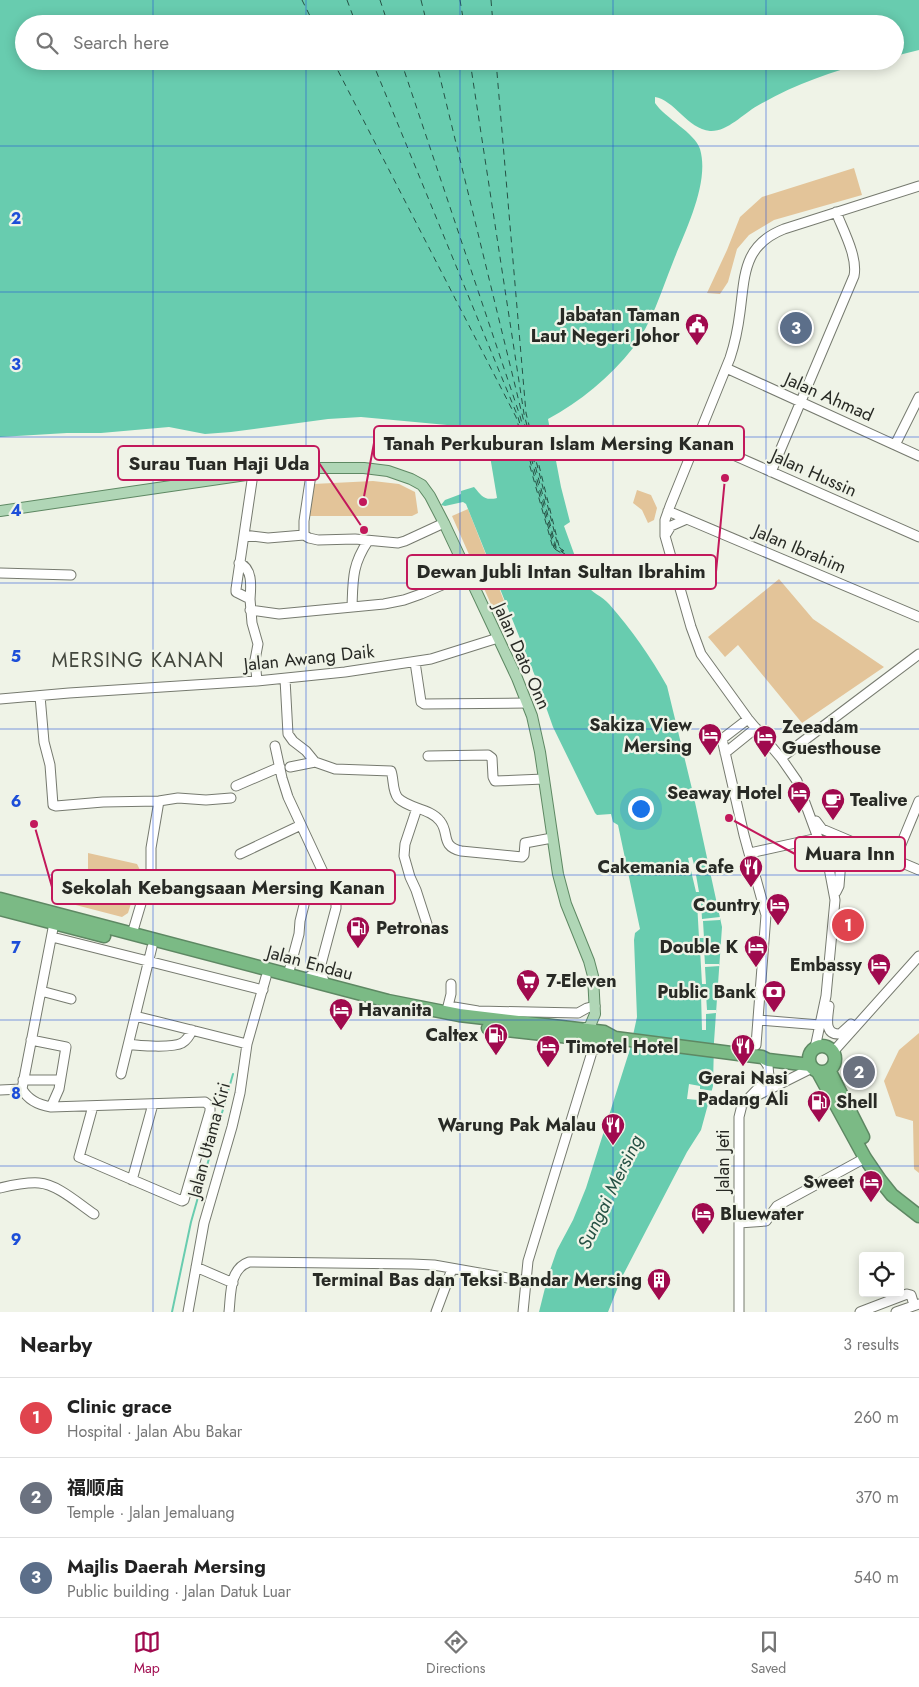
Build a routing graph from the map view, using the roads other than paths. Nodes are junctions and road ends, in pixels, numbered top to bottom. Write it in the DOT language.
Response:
graph roads {
  1 [pos="919,186"];
  2 [pos="836,212"];
  3 [pos="726,368"];
  4 [pos="919,397"];
  5 [pos="800,402"];
  6 [pos="697,439"];
  7 [pos="895,445"];
  8 [pos="919,456"];
  9 [pos="312,468"];
  10 [pos="771,472"];
  11 [pos="253,474"];
  12 [pos="0,511"];
  13 [pos="668,511"];
  14 [pos="687,519"];
  15 [pos="444,523"];
  16 [pos="244,535"];
  17 [pos="304,535"];
  18 [pos="664,536"];
  19 [pos="919,538"];
  20 [pos="368,541"];
  21 [pos="239,562"];
  22 [pos="0,573"];
  23 [pos="468,574"];
  24 [pos="71,575"];
  25 [pos="250,599"];
  26 [pos="352,607"];
  27 [pos="250,610"];
  28 [pos="919,617"];
  29 [pos="498,638"];
  30 [pos="919,654"];
  31 [pos="415,662"];
  32 [pos="285,679"];
  33 [pos="257,681"];
  34 [pos="40,696"];
  35 [pos="0,700"];
  36 [pos="527,703"];
  37 [pos="748,719"];
  38 [pos="756,728"];
  39 [pos="275,746"];
  40 [pos="725,753"];
  41 [pos="428,756"];
  42 [pos="781,758"];
  43 [pos="315,762"];
  44 [pos="280,767"];
  45 [pos="290,768"];
  46 [pos="544,779"];
  47 [pos="797,781"];
  48 [pos="236,786"];
  49 [pos="232,798"];
  50 [pos="159,801"];
  51 [pos="919,802"];
  52 [pos="417,808"];
  53 [pos="301,825"];
  54 [pos="552,838"];
  55 [pos="818,838"];
  56 [pos="845,838"];
  57 [pos="869,848"];
  58 [pos="750,853"];
  59 [pos="240,854"];
  60 [pos="895,859"];
  61 [pos="829,868"];
  62 [pos="919,870"];
  63 [pos="835,895"];
  64 [pos="0,899"];
  65 [pos="304,905"];
  66 [pos="0,909"];
  67 [pos="55,919"];
  68 [pos="427,924"];
  69 [pos="132,934"];
  70 [pos="52,937"];
  71 [pos="152,947"];
  72 [pos="919,956"];
  73 [pos="149,962"];
  74 [pos="320,968"];
  75 [pos="288,975"];
  76 [pos="266,977"];
  77 [pos="304,979"];
  78 [pos="451,984"];
  79 [pos="327,988"];
  80 [pos="262,990"];
  81 [pos="41,991"];
  82 [pos="826,996"];
  83 [pos="71,999"];
  84 [pos="880,1000"];
  85 [pos="447,1009"];
  86 [pos="595,1010"];
  87 [pos="478,1015"];
  88 [pos="135,1016"];
  89 [pos="758,1020"];
  90 [pos="820,1025"];
  91 [pos="192,1030"];
  92 [pos="584,1034"];
  93 [pos="608,1037"];
  94 [pos="31,1040"];
  95 [pos="129,1044"];
  96 [pos="247,1044"];
  97 [pos="756,1044"];
  98 [pos="814,1050"];
  99 [pos="592,1052"];
  100 [pos="832,1052"];
  101 [pos="762,1057"];
  102 [pos="817,1069"];
  103 [pos="121,1074"];
  104 [pos="60,1080"];
  105 [pos="23,1085"];
  106 [pos="0,1090"];
  107 [pos="746,1101"];
  108 [pos="153,1104"];
  109 [pos="93,1106"];
  110 [pos="50,1107"];
  111 [pos="865,1158"];
  112 [pos="132,1180"];
  113 [pos="0,1188"];
  114 [pos="919,1208"];
  115 [pos="94,1214"];
  116 [pos="919,1216"];
  117 [pos="739,1223"];
  118 [pos="196,1268"];
  119 [pos="452,1269"];
  120 [pos="525,1281"];
  121 [pos="233,1283"];
  122 [pos="917,1304"];
  123 [pos="188,1312"];
  124 [pos="229,1312"];
  125 [pos="436,1312"];
  126 [pos="523,1312"];
  127 [pos="739,1312"];
  128 [pos="860,1312"];
  129 [pos="896,1312"];
  1 -- 2 [label="street"];
  2 -- 3 [label="street"];
  2 -- 5 [label="street"];
  3 -- 5 [label="street, Jalan Ahmad"];
  3 -- 6 [label="street"];
  4 -- 7 [label="street"];
  5 -- 7 [label="street, Jalan Ahmad"];
  5 -- 10 [label="street"];
  6 -- 10 [label="street, Jalan Hussin"];
  6 -- 13 [label="street"];
  7 -- 8 [label="street, Jalan Ahmad"];
  9 -- 11 [label="main road, Jalan Dato Onn"];
  9 -- 15 [label="main road, Jalan Dato Onn"];
  9 -- 17 [label="street"];
  10 -- 19 [label="street, Jalan Hussin"];
  11 -- 12 [label="main road, Jalan Dato Onn"];
  11 -- 16 [label="street"];
  13 -- 14 [label="street, Jalan Ibrahim"];
  13 -- 18 [label="street"];
  14 -- 18 [label="street"];
  14 -- 28 [label="street, Jalan Ibrahim"];
  15 -- 20 [label="street"];
  15 -- 23 [label="main road, Jalan Dato Onn"];
  16 -- 17 [label="street"];
  16 -- 21 [label="street"];
  17 -- 20 [label="street"];
  18 -- 37 [label="street"];
  20 -- 26 [label="street"];
  21 -- 25 [label="street"];
  21 -- 25 [label="street"];
  22 -- 24 [label="street"];
  23 -- 26 [label="street"];
  23 -- 29 [label="main road, Jalan Dato Onn"];
  25 -- 27 [label="street"];
  26 -- 27 [label="street"];
  27 -- 33 [label="street"];
  29 -- 31 [label="street, Jalan Awang Daik"];
  29 -- 36 [label="main road, Jalan Dato Onn"];
  30 -- 42 [label="street"];
  31 -- 32 [label="street, Jalan Awang Daik"];
  31 -- 36 [label="street"];
  32 -- 33 [label="street, Jalan Awang Daik"];
  32 -- 43 [label="street"];
  33 -- 34 [label="street, Jalan Awang Daik"];
  34 -- 35 [label="street, Jalan Awang Daik"];
  34 -- 50 [label="street"];
  36 -- 46 [label="main road, Jalan Dato Onn"];
  37 -- 38 [label="street"];
  37 -- 40 [label="street"];
  38 -- 40 [label="street"];
  38 -- 42 [label="street"];
  39 -- 44 [label="street"];
  40 -- 58 [label="street"];
  41 -- 46 [label="street"];
  42 -- 47 [label="street"];
  43 -- 45 [label="street"];
  43 -- 52 [label="street"];
  44 -- 48 [label="street"];
  44 -- 53 [label="street"];
  46 -- 54 [label="main road, Jalan Dato Onn"];
  47 -- 55 [label="street"];
  47 -- 56 [label="street"];
  49 -- 50 [label="street"];
  50 -- 69 [label="street"];
  51 -- 60 [label="street"];
  52 -- 54 [label="street"];
  52 -- 68 [label="street"];
  53 -- 59 [label="street"];
  53 -- 74 [label="street"];
  54 -- 86 [label="main road, Jalan Dato Onn"];
  55 -- 58 [label="street"];
  55 -- 61 [label="street"];
  56 -- 57 [label="street"];
  56 -- 61 [label="street"];
  57 -- 60 [label="street"];
  57 -- 63 [label="street"];
  58 -- 89 [label="street"];
  60 -- 62 [label="street"];
  61 -- 63 [label="street"];
  63 -- 82 [label="street"];
  64 -- 67 [label="highway, Jalan Endau"];
  65 -- 75 [label="street"];
  66 -- 67 [label="highway, Jalan Endau"];
  67 -- 69 [label="highway, Jalan Endau"];
  67 -- 70 [label="street"];
  67 -- 71 [label="highway, Jalan Endau"];
  69 -- 75 [label="highway, Jalan Endau"];
  70 -- 73 [label="street"];
  70 -- 81 [label="street"];
  71 -- 73 [label="street"];
  71 -- 76 [label="highway, Jalan Endau"];
  72 -- 84 [label="street"];
  73 -- 80 [label="street"];
  73 -- 88 [label="street"];
  74 -- 77 [label="street"];
  74 -- 79 [label="street"];
  75 -- 77 [label="highway, Jalan Endau"];
  76 -- 79 [label="highway, Jalan Endau"];
  76 -- 80 [label="street, Jalan Utama Kiri"];
  77 -- 79 [label="highway, Jalan Endau"];
  78 -- 85 [label="street"];
  79 -- 85 [label="highway, Jalan Endau"];
  79 -- 92 [label="highway, Jalan Endau"];
  80 -- 96 [label="street, Jalan Utama Kiri"];
  81 -- 83 [label="street"];
  81 -- 94 [label="street"];
  82 -- 84 [label="street"];
  82 -- 90 [label="street"];
  84 -- 100 [label="street"];
  85 -- 87 [label="highway, Jalan Endau"];
  86 -- 87 [label="street"];
  86 -- 92 [label="main road"];
  86 -- 93 [label="main road, Jalan Dato Onn"];
  87 -- 92 [label="highway, Jalan Endau"];
  88 -- 91 [label="street"];
  88 -- 95 [label="street"];
  89 -- 90 [label="street"];
  89 -- 97 [label="street"];
  90 -- 98 [label="street"];
  91 -- 95 [label="street"];
  91 -- 96 [label="street"];
  92 -- 93 [label="highway, Jalan Endau"];
  92 -- 99 [label="street"];
  93 -- 99 [label="street"];
  93 -- 101 [label="highway, Jalan Endau"];
  94 -- 104 [label="street"];
  94 -- 105 [label="street"];
  95 -- 103 [label="street"];
  96 -- 118 [label="street, Jalan Utama Kiri"];
  98 -- 100 [label="highway"];
  98 -- 101 [label="highway, Jalan Endau"];
  98 -- 102 [label="highway"];
  99 -- 120 [label="street"];
  100 -- 102 [label="highway"];
  101 -- 102 [label="highway, Jalan Endau"];
  101 -- 107 [label="street"];
  102 -- 107 [label="street"];
  102 -- 111 [label="highway"];
  102 -- 114 [label="highway"];
  104 -- 105 [label="street"];
  104 -- 110 [label="street"];
  105 -- 106 [label="street"];
  105 -- 110 [label="street"];
  107 -- 117 [label="street, Jalan Jeti"];
  108 -- 109 [label="street"];
  108 -- 112 [label="street"];
  108 -- 112 [label="street"];
  109 -- 110 [label="street"];
  109 -- 112 [label="street"];
  111 -- 116 [label="highway"];
  111 -- 117 [label="street"];
  113 -- 115 [label="street"];
  117 -- 127 [label="street, Jalan Jeti"];
  118 -- 121 [label="street"];
  118 -- 123 [label="street, Jalan Utama Kiri"];
  119 -- 120 [label="street"];
  119 -- 121 [label="street"];
  119 -- 125 [label="street"];
  120 -- 126 [label="street"];
  121 -- 124 [label="street"];
  122 -- 128 [label="street"];
  122 -- 129 [label="street"];
}
